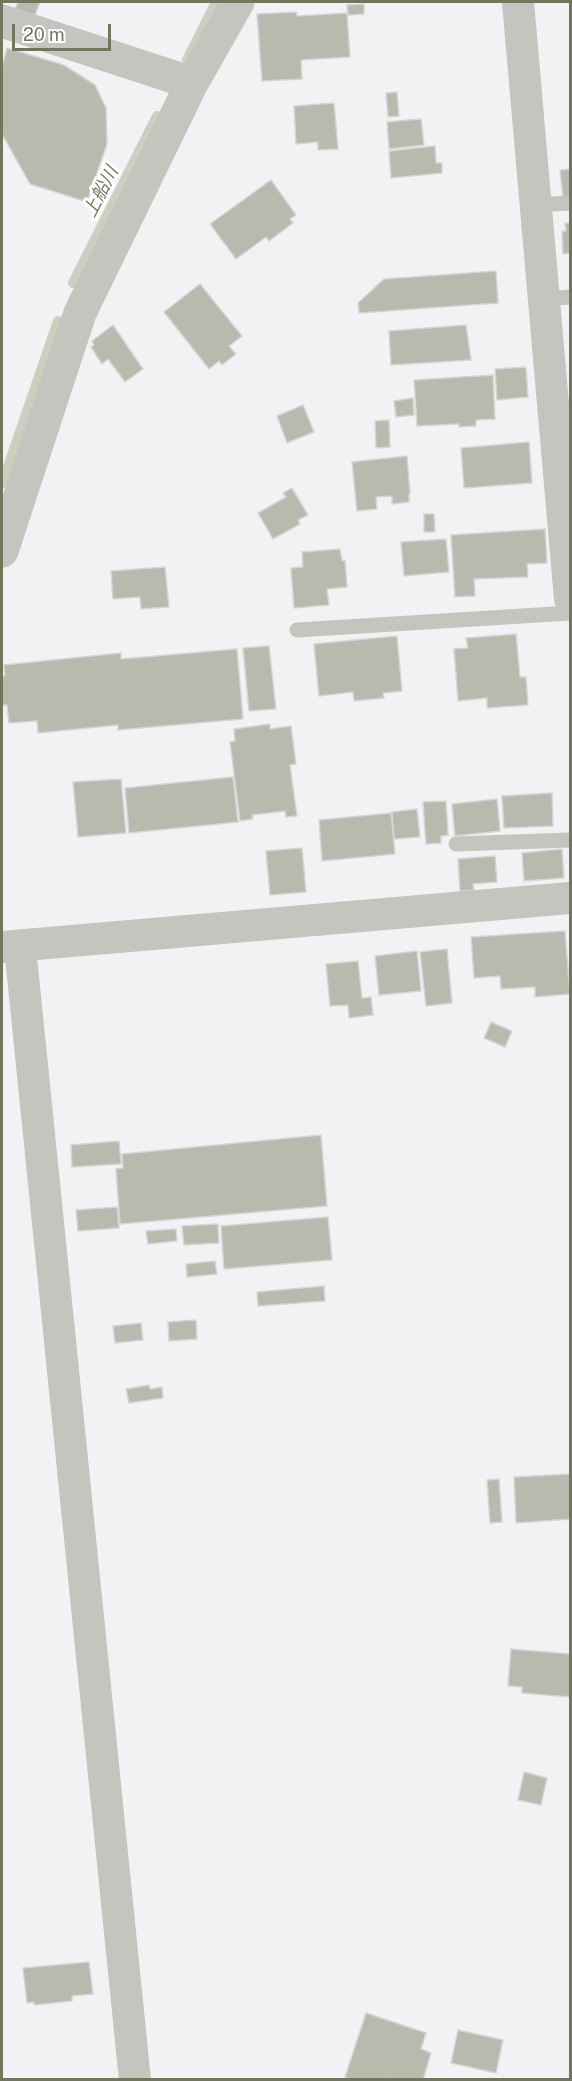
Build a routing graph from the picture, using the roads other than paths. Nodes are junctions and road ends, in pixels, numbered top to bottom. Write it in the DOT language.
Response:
graph roads {
  1 [pos="238,2"];
  2 [pos="518,2"];
  3 [pos="2,21"];
  4 [pos="192,83"];
  5 [pos="570,203"];
  6 [pos="536,205"];
  7 [pos="557,298"];
  8 [pos="563,420"];
  9 [pos="568,548"];
  10 [pos="2,551"];
  11 [pos="570,599"];
  12 [pos="570,613"];
  13 [pos="297,630"];
  14 [pos="570,840"];
  15 [pos="456,844"];
  16 [pos="570,898"];
  17 [pos="11,947"];
  18 [pos="135,2079"];
  1 -- 4 [label="street"];
  2 -- 6 [label="street"];
  3 -- 4 [label="street"];
  4 -- 10 [label="street"];
  5 -- 6 [label="lane"];
  6 -- 7 [label="street"];
  7 -- 8 [label="street"];
  8 -- 9 [label="street"];
  9 -- 11 [label="street"];
  12 -- 13 [label="lane"];
  14 -- 15 [label="lane"];
  16 -- 17 [label="street"];
  17 -- 18 [label="street"];
}
